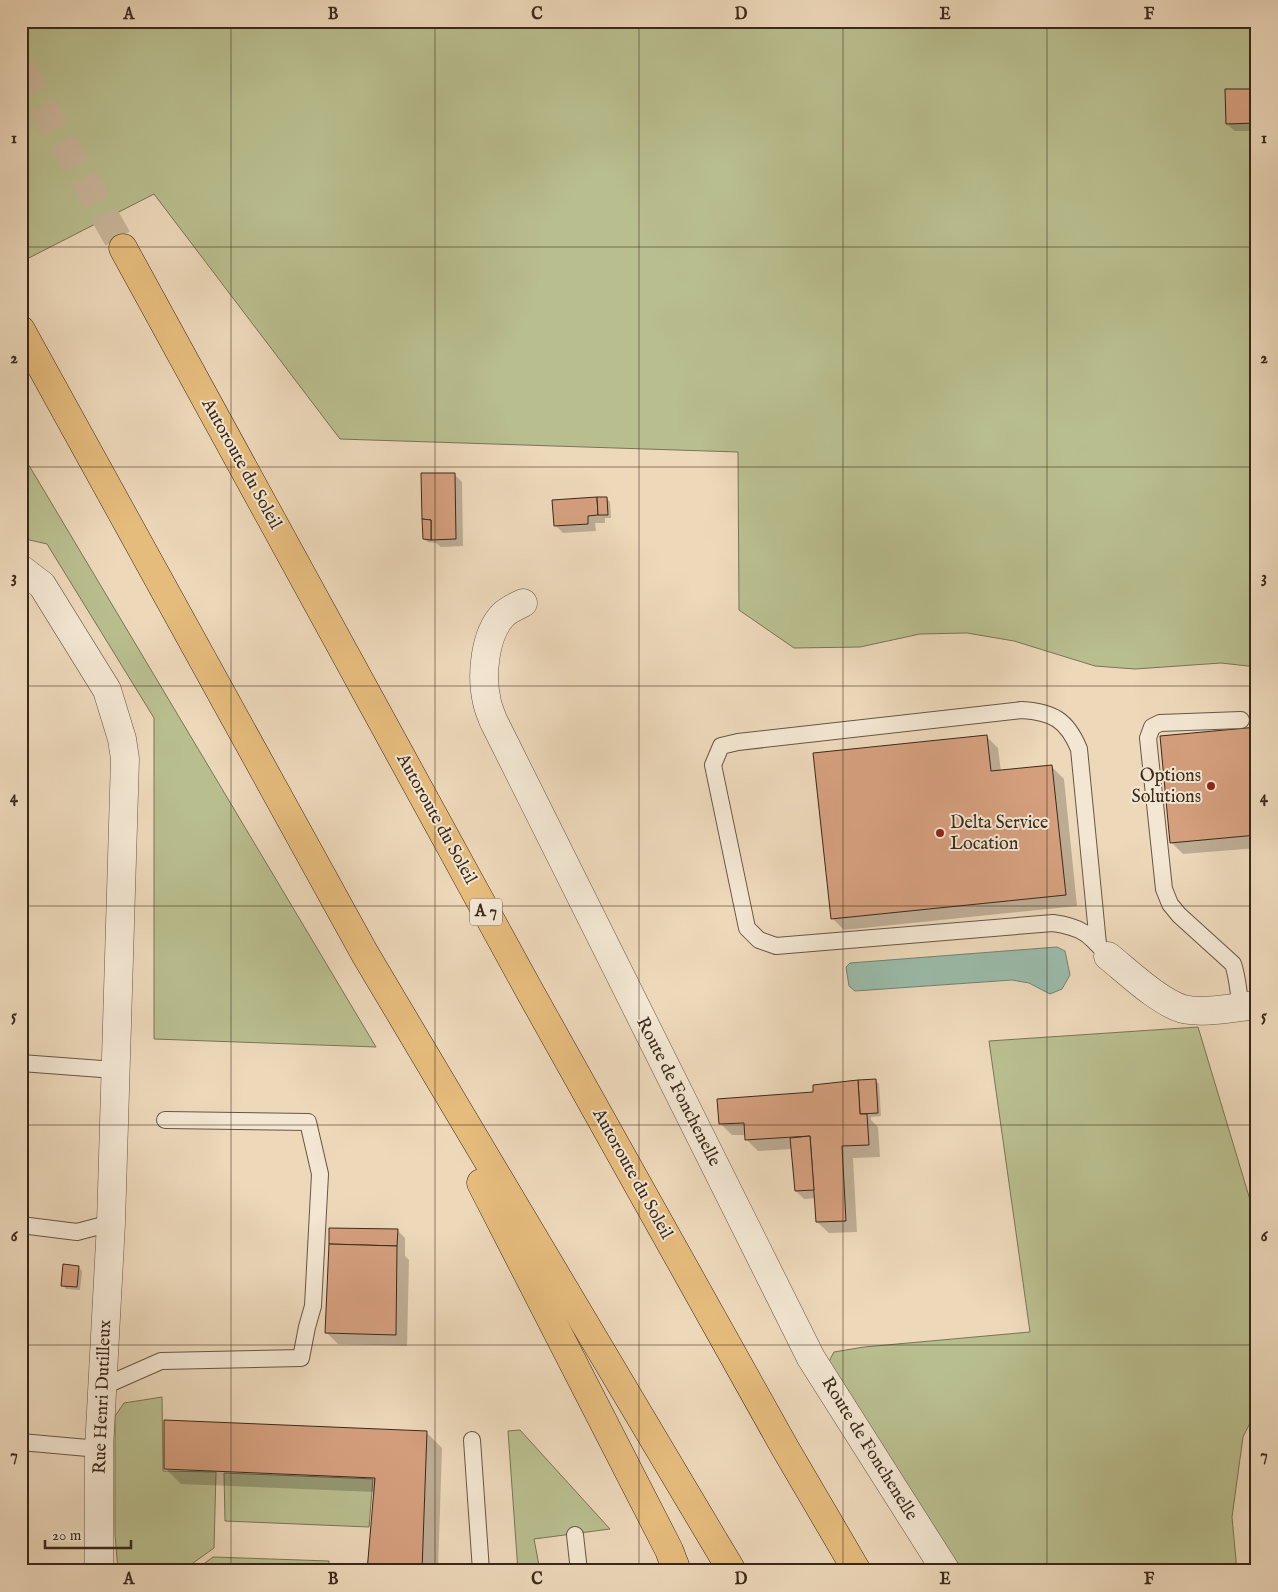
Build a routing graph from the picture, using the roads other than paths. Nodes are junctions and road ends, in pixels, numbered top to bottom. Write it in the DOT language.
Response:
graph roads {
  1 [pos="123,248"];
  2 [pos="21,330"];
  3 [pos="21,569"];
  4 [pos="523,603"];
  5 [pos="1241,720"];
  6 [pos="1103,950"];
  7 [pos="365,954"];
  8 [pos="1249,1006"];
  9 [pos="21,1063"];
  10 [pos="115,1070"];
  11 [pos="165,1120"];
  12 [pos="111,1223"];
  13 [pos="21,1225"];
  14 [pos="102,1387"];
  15 [pos="472,1440"];
  16 [pos="21,1442"];
  17 [pos="99,1448"];
  18 [pos="575,1535"];
  19 [pos="99,1571"];
  20 [pos="481,1571"];
  21 [pos="579,1571"];
  22 [pos="677,1571"];
  23 [pos="732,1571"];
  24 [pos="857,1571"];
  25 [pos="946,1571"];
  1 -- 24 [label="highway, Autoroute du Soleil / A 7"];
  2 -- 7 [label="highway"];
  3 -- 10 [label="street, Rue Henri Dutilleux"];
  4 -- 25 [label="street, Route de Fonchenelle"];
  5 -- 8 [label="lane"];
  6 -- 6 [label="lane"];
  6 -- 8 [label="street"];
  7 -- 22 [label="highway"];
  7 -- 23 [label="highway"];
  9 -- 10 [label="lane"];
  10 -- 12 [label="street, Rue Henri Dutilleux"];
  11 -- 14 [label="lane"];
  12 -- 13 [label="lane"];
  12 -- 14 [label="street, Rue Henri Dutilleux"];
  14 -- 17 [label="street, Rue Henri Dutilleux"];
  15 -- 20 [label="lane"];
  16 -- 17 [label="lane"];
  17 -- 19 [label="street, Rue Henri Dutilleux"];
  18 -- 21 [label="lane"];
}
